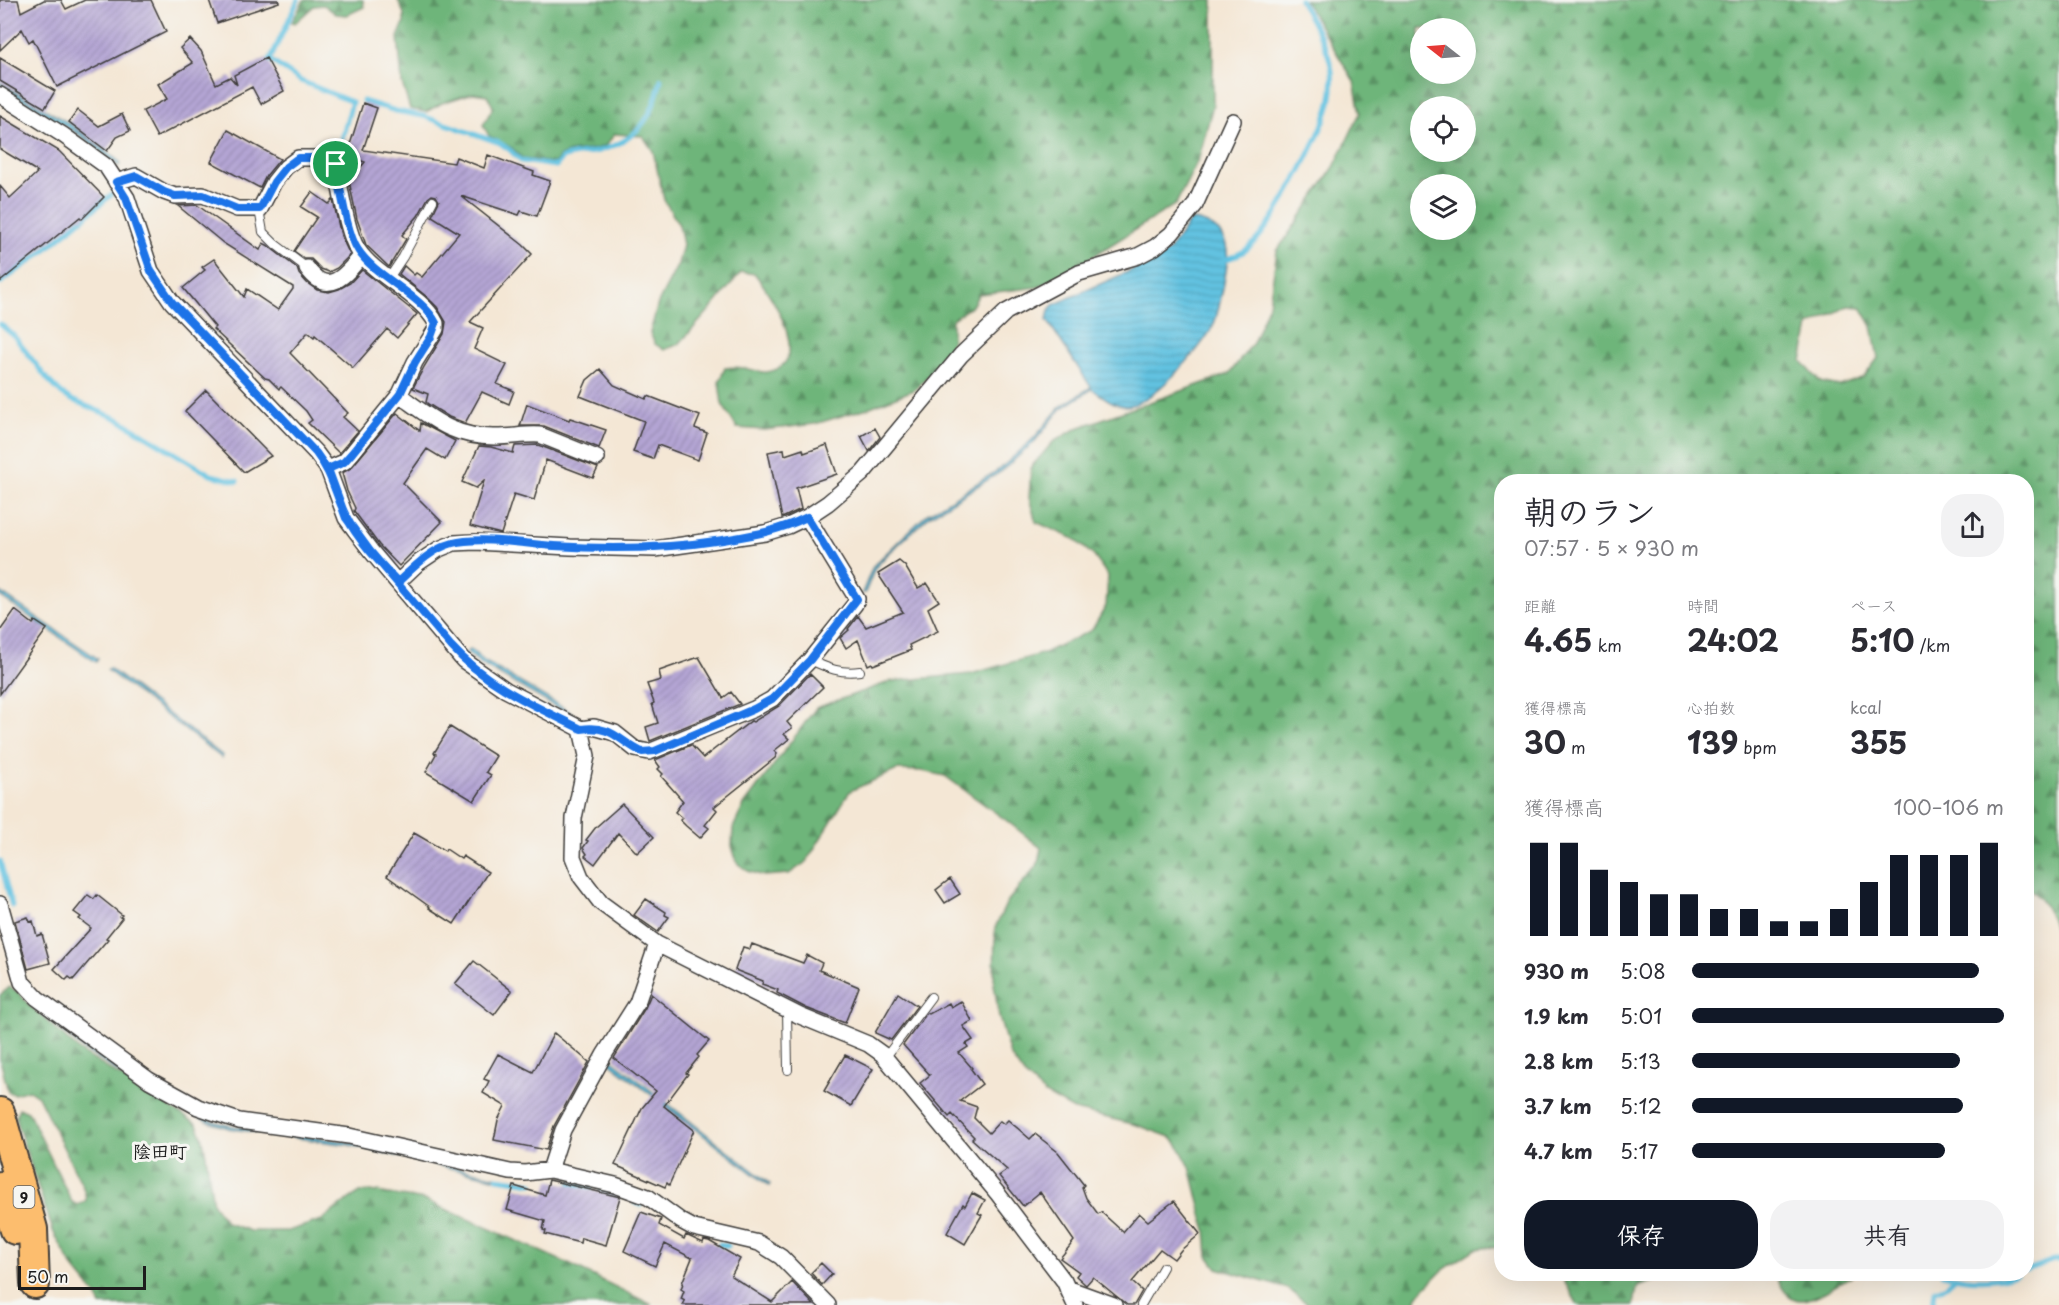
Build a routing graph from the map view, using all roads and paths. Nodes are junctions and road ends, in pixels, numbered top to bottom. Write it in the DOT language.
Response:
graph roads {
  1 [pos="0,95"];
  2 [pos="1233,121"];
  3 [pos="116,182"];
  4 [pos="433,201"];
  5 [pos="259,209"];
  6 [pos="362,255"];
  7 [pos="307,268"];
  8 [pos="388,278"];
  9 [pos="399,396"];
  10 [pos="597,458"];
  11 [pos="328,469"];
  12 [pos="807,517"];
  13 [pos="398,582"];
  14 [pos="810,660"];
  15 [pos="860,670"];
  16 [pos="581,729"];
  17 [pos="0,904"];
  18 [pos="657,944"];
  19 [pos="931,998"];
  20 [pos="787,1009"];
  21 [pos="885,1058"];
  22 [pos="788,1070"];
  23 [pos="0,1112"];
  24 [pos="550,1170"];
  25 [pos="0,1186"];
  26 [pos="1163,1267"];
  27 [pos="1067,1288"];
  28 [pos="39,1294"];
  29 [pos="828,1305"];
  30 [pos="1075,1305"];
  31 [pos="1114,1305"];
  32 [pos="1141,1305"];
  1 -- 3 [label="street"];
  2 -- 12 [label="street"];
  3 -- 5 [label="street"];
  3 -- 11 [label="street"];
  4 -- 8 [label="lane"];
  5 -- 6 [label="street"];
  5 -- 7 [label="lane"];
  6 -- 7 [label="street"];
  6 -- 8 [label="street"];
  8 -- 9 [label="street"];
  9 -- 10 [label="street"];
  9 -- 11 [label="street"];
  11 -- 13 [label="street"];
  12 -- 13 [label="street"];
  12 -- 14 [label="street"];
  13 -- 16 [label="street"];
  14 -- 15 [label="lane"];
  14 -- 16 [label="street"];
  16 -- 18 [label="street"];
  17 -- 24 [label="street"];
  18 -- 20 [label="street"];
  18 -- 24 [label="street"];
  19 -- 21 [label="lane"];
  20 -- 21 [label="street"];
  20 -- 22 [label="lane"];
  21 -- 27 [label="street"];
  23 -- 28 [label="highway, 9"];
  24 -- 29 [label="street"];
  25 -- 28 [label="highway"];
  26 -- 32 [label="lane"];
  27 -- 30 [label="street"];
  27 -- 31 [label="street"];
}
